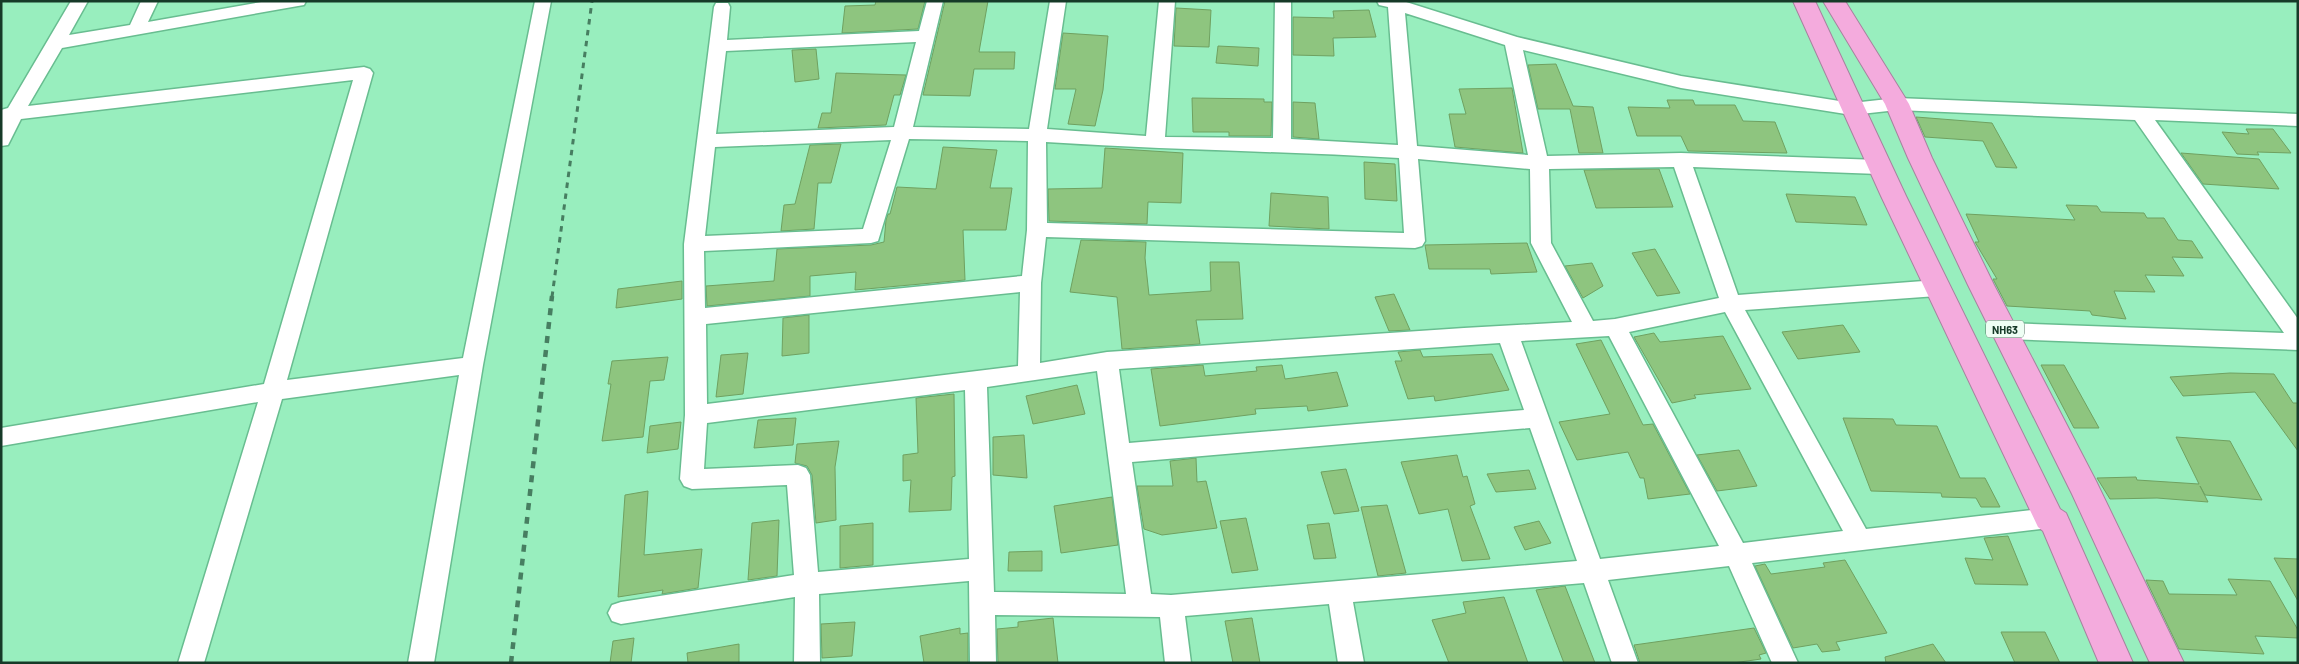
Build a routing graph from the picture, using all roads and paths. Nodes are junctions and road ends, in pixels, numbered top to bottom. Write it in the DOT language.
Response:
graph roads {
  1 [pos="80,1"];
  2 [pos="150,1"];
  3 [pos="543,1"];
  4 [pos="935,1"];
  5 [pos="1058,1"];
  6 [pos="1167,1"];
  7 [pos="1283,1"];
  8 [pos="1804,1"];
  9 [pos="1834,1"];
  10 [pos="293,2"];
  11 [pos="1390,3"];
  12 [pos="722,7"];
  13 [pos="221,8"];
  14 [pos="136,29"];
  15 [pos="926,36"];
  16 [pos="1513,42"];
  17 [pos="56,43"];
  18 [pos="717,46"];
  19 [pos="1898,104"];
  20 [pos="1852,109"];
  21 [pos="2142,114"];
  22 [pos="8,115"];
  23 [pos="2296,122"];
  24 [pos="902,133"];
  25 [pos="1037,135"];
  26 [pos="1,140"];
  27 [pos="706,141"];
  28 [pos="1155,143"];
  29 [pos="1282,145"];
  30 [pos="1409,152"];
  31 [pos="1681,160"];
  32 [pos="1539,163"];
  33 [pos="1879,168"];
  34 [pos="1037,230"];
  35 [pos="694,244"];
  36 [pos="1030,283"];
  37 [pos="1937,288"];
  38 [pos="1731,303"];
  39 [pos="695,317"];
  40 [pos="1615,327"];
  41 [pos="1586,330"];
  42 [pos="2006,331"];
  43 [pos="1508,334"];
  44 [pos="2298,336"];
  45 [pos="2298,342"];
  46 [pos="1107,361"];
  47 [pos="472,365"];
  48 [pos="1030,373"];
  49 [pos="976,380"];
  50 [pos="273,390"];
  51 [pos="696,415"];
  52 [pos="1538,418"];
  53 [pos="1,437"];
  54 [pos="1118,454"];
  55 [pos="2049,518"];
  56 [pos="1860,540"];
  57 [pos="1736,554"];
  58 [pos="982,569"];
  59 [pos="1593,571"];
  60 [pos="807,584"];
  61 [pos="1339,591"];
  62 [pos="982,604"];
  63 [pos="1171,606"];
  64 [pos="1140,607"];
  65 [pos="621,613"];
  66 [pos="191,663"];
  67 [pos="421,663"];
  68 [pos="807,663"];
  69 [pos="983,663"];
  70 [pos="1178,663"];
  71 [pos="1351,663"];
  72 [pos="1625,663"];
  73 [pos="1786,663"];
  74 [pos="2116,663"];
  75 [pos="2167,663"];
  1 -- 17 [label="street"];
  2 -- 14 [label="street"];
  3 -- 47 [label="street"];
  4 -- 15 [label="street"];
  5 -- 25 [label="street"];
  6 -- 28 [label="street"];
  7 -- 29 [label="street"];
  8 -- 20 [label="highway"];
  9 -- 19 [label="highway, NH63"];
  10 -- 13 [label="street"];
  11 -- 16 [label="street"];
  11 -- 30 [label="street"];
  12 -- 18 [label="street"];
  13 -- 14 [label="street"];
  14 -- 17 [label="street"];
  15 -- 18 [label="street"];
  15 -- 24 [label="street"];
  16 -- 20 [label="street"];
  16 -- 32 [label="street"];
  17 -- 22 [label="street"];
  18 -- 27 [label="street"];
  19 -- 20 [label="street"];
  19 -- 21 [label="street"];
  19 -- 42 [label="highway, NH63"];
  20 -- 33 [label="highway"];
  21 -- 23 [label="street"];
  21 -- 44 [label="street"];
  22 -- 26 [label="street"];
  22 -- 50 [label="street"];
  24 -- 25 [label="street"];
  24 -- 27 [label="street"];
  24 -- 35 [label="street"];
  25 -- 28 [label="street"];
  25 -- 34 [label="street"];
  27 -- 35 [label="street"];
  28 -- 29 [label="street"];
  29 -- 30 [label="street"];
  30 -- 32 [label="street"];
  30 -- 34 [label="street"];
  31 -- 32 [label="street"];
  31 -- 33 [label="street"];
  31 -- 38 [label="street"];
  32 -- 41 [label="street"];
  33 -- 37 [label="highway"];
  34 -- 36 [label="street"];
  35 -- 39 [label="street"];
  36 -- 39 [label="street"];
  36 -- 48 [label="street"];
  37 -- 38 [label="street"];
  37 -- 55 [label="highway"];
  38 -- 40 [label="street"];
  38 -- 56 [label="street"];
  39 -- 51 [label="street"];
  40 -- 41 [label="street"];
  40 -- 57 [label="street"];
  41 -- 43 [label="street"];
  42 -- 45 [label="street"];
  42 -- 75 [label="highway, NH63"];
  43 -- 46 [label="street"];
  43 -- 52 [label="street"];
  46 -- 48 [label="street"];
  46 -- 54 [label="street"];
  47 -- 50 [label="street"];
  47 -- 67 [label="street"];
  48 -- 49 [label="street"];
  49 -- 51 [label="street"];
  49 -- 58 [label="street"];
  50 -- 53 [label="street"];
  50 -- 66 [label="street"];
  51 -- 60 [label="street"];
  52 -- 54 [label="street"];
  52 -- 59 [label="street"];
  54 -- 64 [label="street"];
  55 -- 56 [label="street"];
  55 -- 74 [label="highway"];
  56 -- 57 [label="street"];
  57 -- 59 [label="street"];
  57 -- 73 [label="street"];
  58 -- 60 [label="street"];
  58 -- 62 [label="street"];
  59 -- 61 [label="street"];
  59 -- 72 [label="street"];
  60 -- 65 [label="street"];
  60 -- 68 [label="street"];
  61 -- 63 [label="street"];
  61 -- 71 [label="street"];
  62 -- 64 [label="street"];
  62 -- 69 [label="street"];
  63 -- 64 [label="street"];
  63 -- 70 [label="street"];
}
